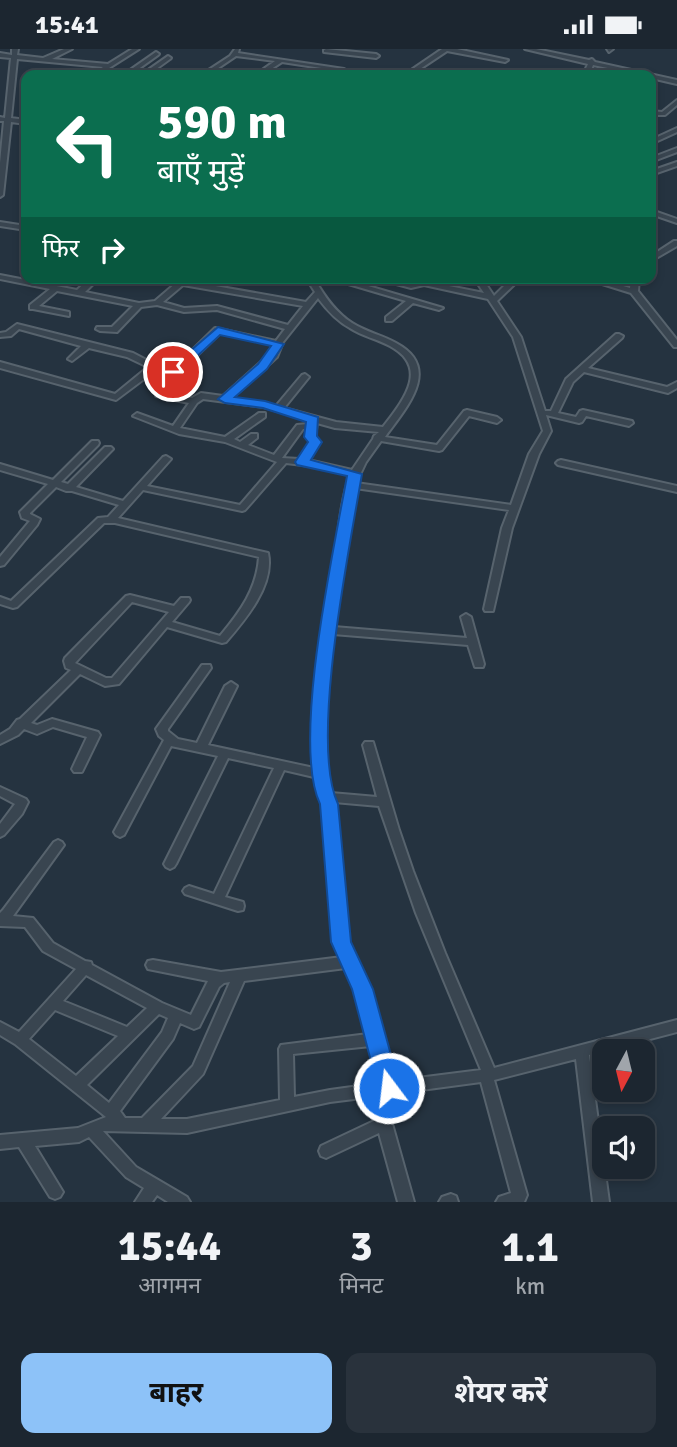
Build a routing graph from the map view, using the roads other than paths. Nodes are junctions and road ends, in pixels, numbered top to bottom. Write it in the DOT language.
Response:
graph roads {
  1 [pos="69,49"];
  2 [pos="136,49"];
  3 [pos="447,49"];
  4 [pos="492,49"];
  5 [pos="528,49"];
  6 [pos="325,50"];
  7 [pos="236,52"];
  8 [pos="15,53"];
  9 [pos="156,54"];
  10 [pos="0,55"];
  11 [pos="376,56"];
  12 [pos="484,56"];
  13 [pos="168,58"];
  14 [pos="44,60"];
  15 [pos="505,60"];
  16 [pos="280,61"];
  17 [pos="592,61"];
  18 [pos="109,66"];
  19 [pos="102,70"];
  20 [pos="133,70"];
  21 [pos="151,70"];
  22 [pos="211,70"];
  23 [pos="266,70"];
  24 [pos="331,70"];
  25 [pos="340,70"];
  26 [pos="415,70"];
  27 [pos="588,70"];
  28 [pos="627,70"];
  29 [pos="656,77"];
  30 [pos="3,78"];
  31 [pos="14,78"];
  32 [pos="21,79"];
  33 [pos="677,82"];
  34 [pos="0,99"];
  35 [pos="11,101"];
  36 [pos="675,105"];
  37 [pos="656,113"];
  38 [pos="0,119"];
  39 [pos="9,120"];
  40 [pos="21,121"];
  41 [pos="677,130"];
  42 [pos="656,140"];
  43 [pos="656,145"];
  44 [pos="676,151"];
  45 [pos="656,158"];
  46 [pos="2,164"];
  47 [pos="677,164"];
  48 [pos="656,171"];
  49 [pos="0,195"];
  50 [pos="656,214"];
  51 [pos="677,221"];
  52 [pos="0,224"];
  53 [pos="21,227"];
  54 [pos="677,243"];
  55 [pos="656,256"];
  56 [pos="21,276"];
  57 [pos="0,277"];
  58 [pos="14,281"];
  59 [pos="21,282"];
  60 [pos="32,284"];
  61 [pos="89,284"];
  62 [pos="175,284"];
  63 [pos="194,284"];
  64 [pos="313,284"];
  65 [pos="356,284"];
  66 [pos="428,284"];
  67 [pos="482,284"];
  68 [pos="510,284"];
  69 [pos="609,284"];
  70 [pos="635,284"];
  71 [pos="56,288"];
  72 [pos="634,291"];
  73 [pos="79,293"];
  74 [pos="318,293"];
  75 [pos="492,299"];
  76 [pos="411,301"];
  77 [pos="157,303"];
  78 [pos="139,305"];
  79 [pos="308,305"];
  80 [pos="33,307"];
  81 [pos="439,308"];
  82 [pos="65,314"];
  83 [pos="389,319"];
  84 [pos="17,325"];
  85 [pos="290,328"];
  86 [pos="100,329"];
  87 [pos="0,335"];
  88 [pos="619,337"];
  89 [pos="278,344"];
  90 [pos="87,345"];
  91 [pos="677,345"];
  92 [pos="72,359"];
  93 [pos="0,365"];
  94 [pos="154,367"];
  95 [pos="582,369"];
  96 [pos="305,377"];
  97 [pos="677,385"];
  98 [pos="159,394"];
  99 [pos="225,399"];
  100 [pos="194,401"];
  101 [pos="278,409"];
  102 [pos="542,412"];
  103 [pos="554,413"];
  104 [pos="262,415"];
  105 [pos="137,416"];
  106 [pos="497,420"];
  107 [pos="313,423"];
  108 [pos="629,423"];
  109 [pos="175,430"];
  110 [pos="380,434"];
  111 [pos="254,436"];
  112 [pos="227,440"];
  113 [pos="95,443"];
  114 [pos="241,446"];
  115 [pos="108,449"];
  116 [pos="166,459"];
  117 [pos="279,460"];
  118 [pos="302,462"];
  119 [pos="561,463"];
  120 [pos="0,467"];
  121 [pos="354,480"];
  122 [pos="53,485"];
  123 [pos="140,487"];
  124 [pos="69,489"];
  125 [pos="677,489"];
  126 [pos="125,504"];
  127 [pos="513,508"];
  128 [pos="111,520"];
  129 [pos="0,563"];
  130 [pos="0,600"];
  131 [pos="185,600"];
  132 [pos="489,609"];
  133 [pos="175,610"];
  134 [pos="466,617"];
  135 [pos="165,623"];
  136 [pos="329,630"];
  137 [pos="473,642"];
  138 [pos="479,664"];
  139 [pos="206,668"];
  140 [pos="77,671"];
  141 [pos="231,686"];
  142 [pos="20,723"];
  143 [pos="0,740"];
  144 [pos="174,742"];
  145 [pos="369,745"];
  146 [pos="200,749"];
  147 [pos="224,755"];
  148 [pos="280,767"];
  149 [pos="78,769"];
  150 [pos="320,774"];
  151 [pos="0,791"];
  152 [pos="327,797"];
  153 [pos="382,802"];
  154 [pos="0,831"];
  155 [pos="120,832"];
  156 [pos="58,845"];
  157 [pos="170,864"];
  158 [pos="189,891"];
  159 [pos="218,899"];
  160 [pos="238,906"];
  161 [pos="0,920"];
  162 [pos="348,962"];
  163 [pos="153,965"];
  164 [pos="86,966"];
  165 [pos="240,975"];
  166 [pos="221,978"];
  167 [pos="54,1003"];
  168 [pos="157,1007"];
  169 [pos="176,1015"];
  170 [pos="677,1026"];
  171 [pos="0,1028"];
  172 [pos="129,1034"];
  173 [pos="376,1039"];
  174 [pos="20,1040"];
  175 [pos="582,1052"];
  176 [pos="488,1075"];
  177 [pos="77,1085"];
  178 [pos="382,1089"];
  179 [pos="287,1105"];
  180 [pos="116,1118"];
  181 [pos="385,1123"];
  182 [pos="145,1125"];
  183 [pos="91,1129"];
  184 [pos="23,1140"];
  185 [pos="0,1142"];
  186 [pos="326,1151"];
  187 [pos="154,1186"];
  188 [pos="55,1192"];
  189 [pos="143,1202"];
  190 [pos="182,1202"];
  191 [pos="406,1202"];
  192 [pos="504,1202"];
  193 [pos="601,1202"];
  1 -- 14 [label="street"];
  2 -- 18 [label="street"];
  3 -- 12 [label="street"];
  3 -- 26 [label="street"];
  4 -- 12 [label="street"];
  5 -- 17 [label="street"];
  6 -- 11 [label="street"];
  6 -- 25 [label="street"];
  7 -- 16 [label="street"];
  7 -- 22 [label="street"];
  8 -- 10 [label="street"];
  8 -- 14 [label="street"];
  8 -- 31 [label="street"];
  9 -- 20 [label="street"];
  12 -- 15 [label="street"];
  13 -- 21 [label="street"];
  14 -- 18 [label="street"];
  16 -- 23 [label="street"];
  16 -- 24 [label="street"];
  17 -- 27 [label="street"];
  17 -- 28 [label="street"];
  18 -- 19 [label="street"];
  29 -- 33 [label="street"];
  30 -- 31 [label="street"];
  31 -- 32 [label="street"];
  31 -- 35 [label="street"];
  34 -- 35 [label="street"];
  35 -- 39 [label="street"];
  36 -- 37 [label="street"];
  38 -- 39 [label="street"];
  39 -- 40 [label="street"];
  39 -- 46 [label="street"];
  41 -- 42 [label="street"];
  43 -- 44 [label="street"];
  44 -- 45 [label="street"];
  46 -- 49 [label="street"];
  47 -- 48 [label="street"];
  50 -- 51 [label="street"];
  52 -- 53 [label="street"];
  54 -- 55 [label="street"];
  56 -- 58 [label="street"];
  57 -- 58 [label="street"];
  58 -- 59 [label="street"];
  60 -- 71 [label="street"];
  61 -- 73 [label="street"];
  62 -- 77 [label="street"];
  63 -- 79 [label="street"];
  64 -- 74 [label="street"];
  65 -- 76 [label="street"];
  66 -- 75 [label="street"];
  67 -- 75 [label="street"];
  68 -- 75 [label="street"];
  69 -- 72 [label="street"];
  70 -- 72 [label="street"];
  71 -- 73 [label="street"];
  71 -- 80 [label="street"];
  72 -- 91 [label="street"];
  73 -- 78 [label="street"];
  74 -- 79 [label="street"];
  74 -- 110 [label="street"];
  75 -- 102 [label="street"];
  76 -- 81 [label="street"];
  76 -- 83 [label="street"];
  77 -- 78 [label="street"];
  77 -- 85 [label="street"];
  78 -- 86 [label="street"];
  79 -- 85 [label="street"];
  80 -- 82 [label="street"];
  80 -- 84 [label="street"];
  84 -- 87 [label="street"];
  84 -- 90 [label="street"];
  85 -- 89 [label="street"];
  88 -- 95 [label="street"];
  89 -- 94 [label="street"];
  89 -- 99 [label="street"];
  90 -- 92 [label="street"];
  90 -- 94 [label="street"];
  93 -- 94 [label="street"];
  95 -- 97 [label="street"];
  95 -- 103 [label="street"];
  96 -- 101 [label="street"];
  98 -- 100 [label="street"];
  99 -- 100 [label="street"];
  99 -- 101 [label="street"];
  100 -- 109 [label="street"];
  101 -- 107 [label="street"];
  102 -- 103 [label="street"];
  102 -- 127 [label="street"];
  103 -- 108 [label="street"];
  104 -- 112 [label="street"];
  105 -- 109 [label="street"];
  106 -- 110 [label="street"];
  107 -- 110 [label="street"];
  107 -- 117 [label="street"];
  107 -- 118 [label="street"];
  109 -- 112 [label="street"];
  110 -- 121 [label="street"];
  111 -- 114 [label="street"];
  112 -- 114 [label="street"];
  113 -- 122 [label="street"];
  114 -- 117 [label="street"];
  115 -- 124 [label="street"];
  116 -- 123 [label="street"];
  117 -- 118 [label="street"];
  117 -- 123 [label="street"];
  118 -- 121 [label="street"];
  119 -- 125 [label="street"];
  120 -- 122 [label="street"];
  121 -- 127 [label="street"];
  121 -- 136 [label="street"];
  122 -- 124 [label="street"];
  122 -- 129 [label="street"];
  123 -- 126 [label="street"];
  124 -- 126 [label="street"];
  126 -- 128 [label="street"];
  127 -- 132 [label="street"];
  128 -- 130 [label="street"];
  128 -- 135 [label="street"];
  131 -- 133 [label="street"];
  133 -- 135 [label="street"];
  133 -- 140 [label="street"];
  134 -- 137 [label="street"];
  135 -- 140 [label="street"];
  136 -- 137 [label="street"];
  136 -- 150 [label="street"];
  137 -- 138 [label="street"];
  139 -- 144 [label="street"];
  140 -- 142 [label="street"];
  141 -- 146 [label="street"];
  142 -- 143 [label="street"];
  142 -- 149 [label="street"];
  144 -- 146 [label="street"];
  144 -- 155 [label="street"];
  145 -- 153 [label="street"];
  146 -- 147 [label="street"];
  147 -- 148 [label="street"];
  147 -- 157 [label="street"];
  148 -- 150 [label="street"];
  148 -- 159 [label="street"];
  150 -- 152 [label="street"];
  151 -- 154 [label="street"];
  152 -- 153 [label="street"];
  152 -- 162 [label="street"];
  153 -- 176 [label="street"];
  156 -- 161 [label="street"];
  158 -- 159 [label="street"];
  159 -- 160 [label="street"];
  161 -- 164 [label="street"];
  162 -- 165 [label="street"];
  162 -- 173 [label="street"];
  163 -- 166 [label="street"];
  164 -- 167 [label="street"];
  164 -- 168 [label="street"];
  165 -- 166 [label="street"];
  165 -- 182 [label="street"];
  166 -- 169 [label="street"];
  167 -- 172 [label="street"];
  167 -- 174 [label="street"];
  168 -- 169 [label="street"];
  168 -- 172 [label="street"];
  169 -- 180 [label="street"];
  170 -- 175 [label="street"];
  171 -- 174 [label="street"];
  172 -- 177 [label="street"];
  173 -- 178 [label="street"];
  173 -- 179 [label="street"];
  174 -- 177 [label="street"];
  175 -- 176 [label="street"];
  175 -- 193 [label="street"];
  176 -- 178 [label="street"];
  176 -- 192 [label="street"];
  177 -- 180 [label="street"];
  178 -- 179 [label="street"];
  178 -- 181 [label="street"];
  179 -- 182 [label="street"];
  180 -- 182 [label="street"];
  180 -- 183 [label="street"];
  181 -- 186 [label="street"];
  181 -- 191 [label="street"];
  183 -- 184 [label="street"];
  183 -- 187 [label="street"];
  184 -- 185 [label="street"];
  184 -- 188 [label="street"];
  187 -- 189 [label="street"];
  187 -- 190 [label="street"];
}
